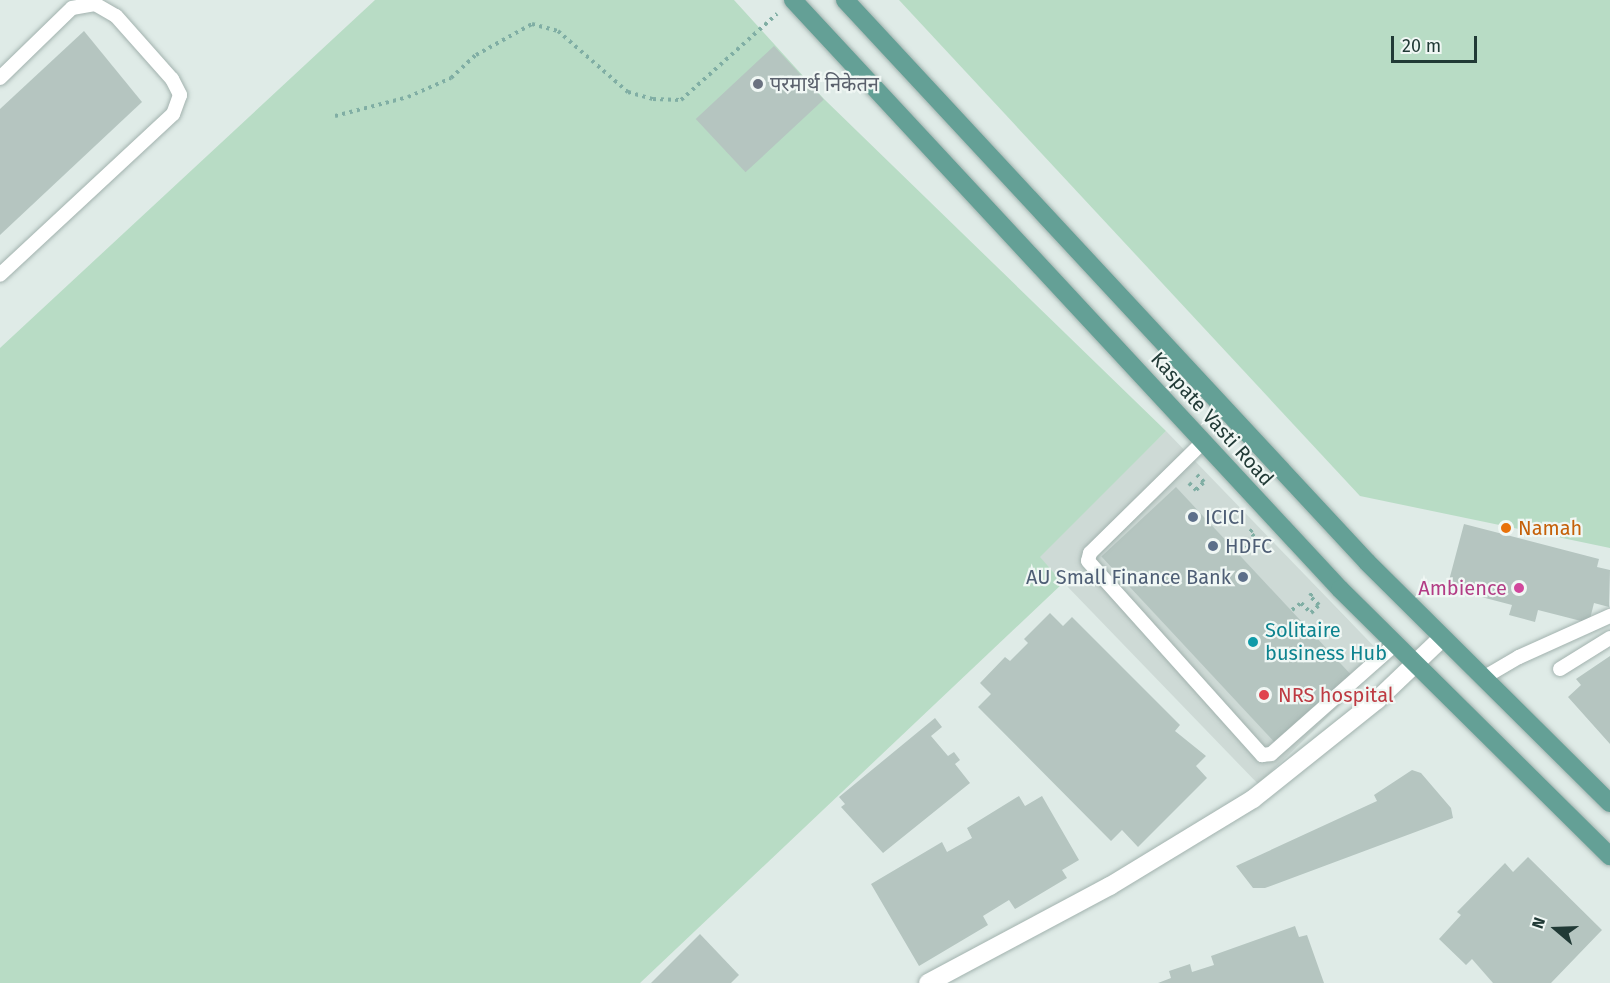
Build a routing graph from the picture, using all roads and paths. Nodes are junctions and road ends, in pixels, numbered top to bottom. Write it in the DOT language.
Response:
graph roads {
  1 [pos="845,0"];
  2 [pos="789,3"];
  3 [pos="0,78"];
  4 [pos="335,116"];
  5 [pos="0,274"];
  6 [pos="1202,443"];
  7 [pos="1195,473"];
  8 [pos="1186,480"];
  9 [pos="1250,532"];
  10 [pos="1233,547"];
  11 [pos="1310,596"];
  12 [pos="1292,610"];
  13 [pos="1610,616"];
  14 [pos="1610,638"];
  15 [pos="1441,639"];
  16 [pos="1394,645"];
  17 [pos="1413,664"];
  18 [pos="1560,669"];
  19 [pos="1483,678"];
  20 [pos="1606,793"];
  21 [pos="1610,856"];
  22 [pos="928,983"];
  1 -- 15 [label="main road, Kaspate Vasti Road"];
  2 -- 4 [label="path"];
  2 -- 6 [label="main road, Kaspate Vasti Road"];
  3 -- 5 [label="lane"];
  6 -- 16 [label="main road, Kaspate Vasti Road"];
  6 -- 16 [label="lane"];
  7 -- 8 [label="path"];
  9 -- 10 [label="path"];
  11 -- 12 [label="path"];
  13 -- 19 [label="lane"];
  14 -- 18 [label="lane"];
  15 -- 17 [label="street"];
  15 -- 19 [label="main road, Kaspate Vasti Road"];
  16 -- 17 [label="main road, Kaspate Vasti Road"];
  17 -- 21 [label="main road, Kaspate Vasti Road"];
  17 -- 22 [label="street"];
  19 -- 20 [label="main road, Kaspate Vasti Road"];
}
